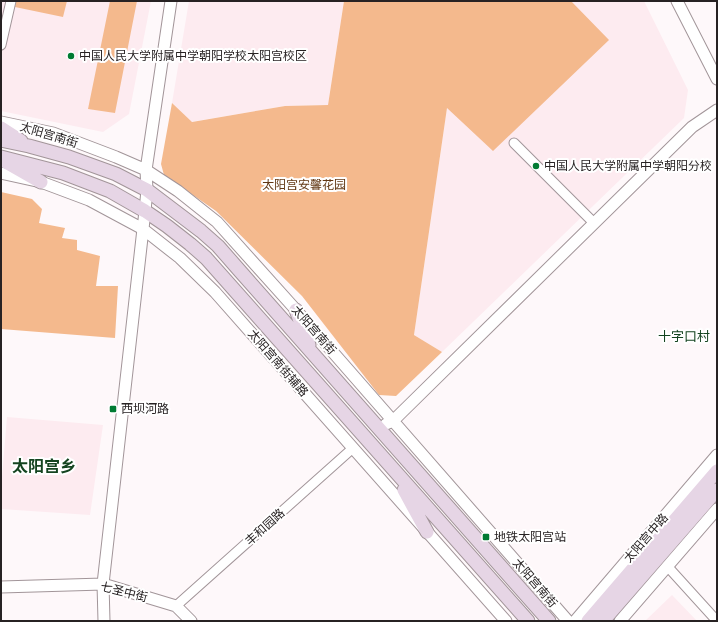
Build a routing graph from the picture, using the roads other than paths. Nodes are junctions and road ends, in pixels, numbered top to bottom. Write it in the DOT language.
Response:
graph roads {
  1 [pos="11,1"];
  2 [pos="171,1"];
  3 [pos="677,1"];
  4 [pos="1,45"];
  5 [pos="717,79"];
  6 [pos="717,110"];
  7 [pos="1,122"];
  8 [pos="1,128"];
  9 [pos="1,140"];
  10 [pos="514,143"];
  11 [pos="29,146"];
  12 [pos="1,158"];
  13 [pos="146,170"];
  14 [pos="1,173"];
  15 [pos="41,182"];
  16 [pos="147,190"];
  17 [pos="145,211"];
  18 [pos="594,223"];
  19 [pos="142,229"];
  20 [pos="296,310"];
  21 [pos="312,352"];
  22 [pos="393,421"];
  23 [pos="379,428"];
  24 [pos="353,448"];
  25 [pos="717,455"];
  26 [pos="393,469"];
  27 [pos="717,471"];
  28 [pos="717,490"];
  29 [pos="717,495"];
  30 [pos="682,496"];
  31 [pos="717,509"];
  32 [pos="707,521"];
  33 [pos="427,532"];
  34 [pos="668,567"];
  35 [pos="103,584"];
  36 [pos="1,587"];
  37 [pos="176,606"];
  38 [pos="713,611"];
  39 [pos="104,621"];
  40 [pos="191,621"];
  41 [pos="506,621"];
  42 [pos="528,621"];
  43 [pos="549,621"];
  44 [pos="568,621"];
  45 [pos="575,621"];
  46 [pos="588,621"];
  47 [pos="603,621"];
  48 [pos="620,621"];
  49 [pos="717,621"];
  1 -- 4 [label="street"];
  2 -- 13 [label="street"];
  3 -- 5 [label="street"];
  6 -- 18 [label="street"];
  7 -- 13 [label="street, 太阳宫南街"];
  8 -- 11 [label="main road"];
  9 -- 11 [label="main road, 太阳宫南街"];
  10 -- 18 [label="street"];
  11 -- 16 [label="main road, 太阳宫南街"];
  12 -- 15 [label="main road"];
  12 -- 17 [label="main road"];
  13 -- 16 [label="street"];
  13 -- 20 [label="street, 太阳宫南街"];
  14 -- 15 [label="street, 太阳宫南街辅路"];
  15 -- 19 [label="street, 太阳宫南街辅路"];
  16 -- 17 [label="street"];
  16 -- 21 [label="main road, 太阳宫南街"];
  17 -- 19 [label="street"];
  17 -- 26 [label="main road"];
  18 -- 22 [label="street"];
  19 -- 24 [label="street, 太阳宫南街辅路"];
  19 -- 35 [label="street"];
  20 -- 21 [label="main road"];
  20 -- 22 [label="street, 太阳宫南街"];
  21 -- 23 [label="main road, 太阳宫南街"];
  22 -- 23 [label="street"];
  22 -- 44 [label="street, 太阳宫南街"];
  23 -- 43 [label="main road, 太阳宫南街"];
  24 -- 33 [label="street, 太阳宫南街辅路"];
  24 -- 37 [label="street, 丰和园路"];
  25 -- 30 [label="street, 太阳宫中路"];
  26 -- 33 [label="main road"];
  26 -- 42 [label="main road"];
  27 -- 30 [label="street"];
  27 -- 46 [label="main road, 太阳宫中路"];
  28 -- 47 [label="main road, 太阳宫中路"];
  29 -- 32 [label="street"];
  30 -- 45 [label="street, 太阳宫中路"];
  31 -- 32 [label="street"];
  32 -- 34 [label="street"];
  33 -- 41 [label="street, 太阳宫南街辅路"];
  34 -- 38 [label="street"];
  34 -- 48 [label="street"];
  35 -- 36 [label="street, 七圣中街"];
  35 -- 37 [label="street, 七圣中街"];
  35 -- 39 [label="street"];
  37 -- 40 [label="street, 七圣中街"];
  38 -- 49 [label="street"];
}
